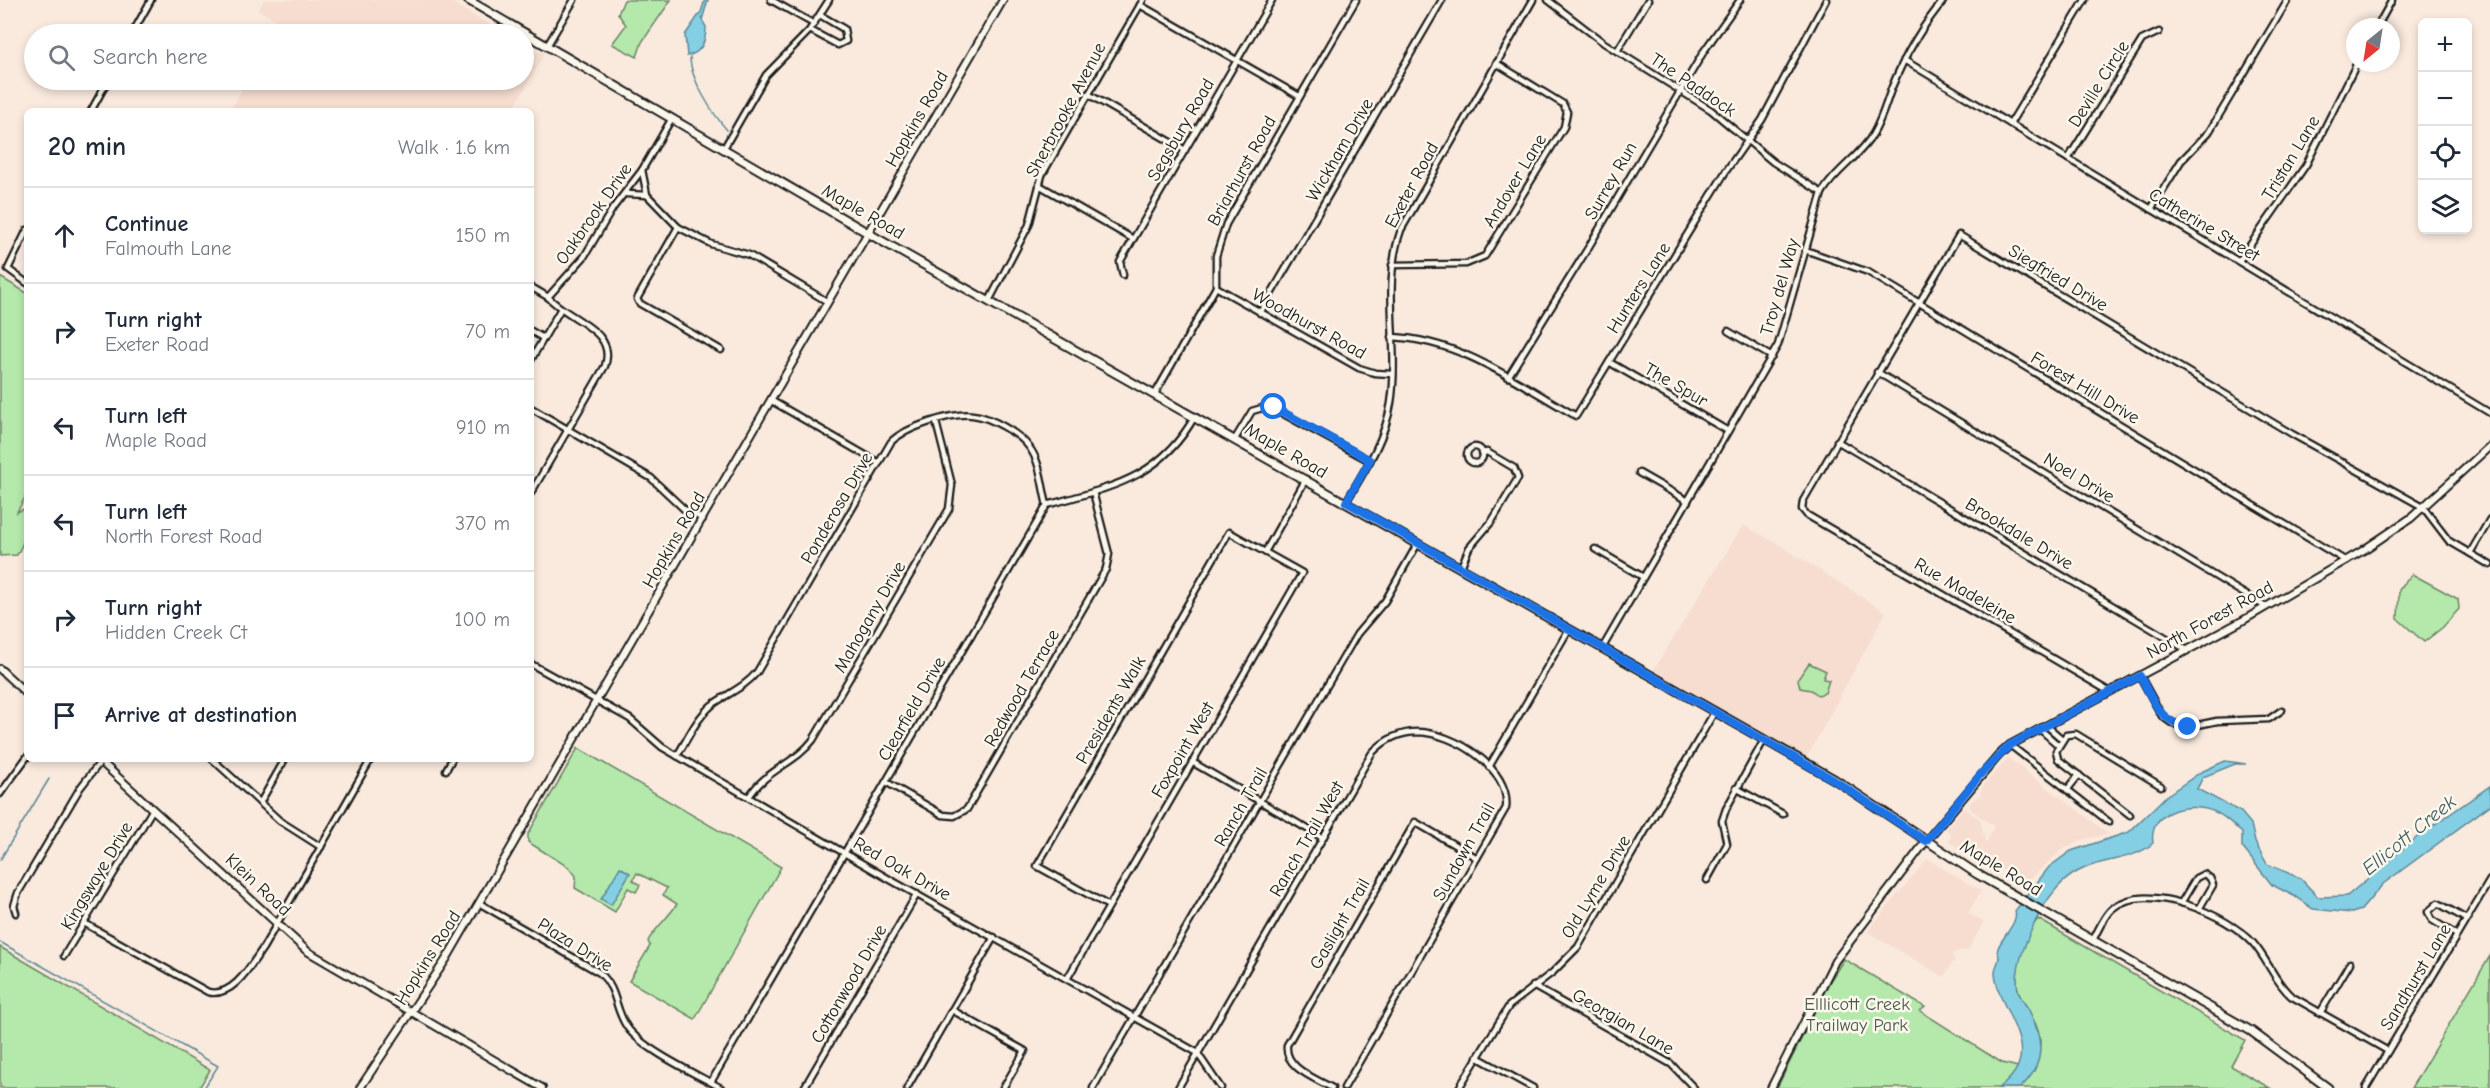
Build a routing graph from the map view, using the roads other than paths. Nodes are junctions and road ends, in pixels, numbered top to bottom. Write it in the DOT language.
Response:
graph roads {
  1 [pos="151,0"];
  2 [pos="468,0"];
  3 [pos="574,0"];
  4 [pos="771,0"];
  5 [pos="829,0"];
  6 [pos="1003,0"];
  7 [pos="1272,0"];
  8 [pos="1356,0"];
  9 [pos="1442,0"];
  10 [pos="1533,0"];
  11 [pos="1548,0"];
  12 [pos="1648,0"];
  13 [pos="1740,0"];
  14 [pos="1826,0"];
  15 [pos="1944,0"];
  16 [pos="2085,0"];
  17 [pos="2288,0"];
  18 [pos="2392,0"];
  19 [pos="1141,2"];
  20 [pos="820,15"];
  21 [pos="2382,18"];
  22 [pos="138,24"];
  23 [pos="509,24"];
  24 [pos="814,24"];
  25 [pos="810,30"];
  26 [pos="2159,32"];
  27 [pos="534,38"];
  28 [pos="547,46"];
  29 [pos="1617,51"];
  30 [pos="1237,60"];
  31 [pos="1904,60"];
  32 [pos="1496,63"];
  33 [pos="2352,72"];
  34 [pos="103,90"];
  35 [pos="1680,90"];
  36 [pos="1088,94"];
  37 [pos="1299,96"];
  38 [pos="93,108"];
  39 [pos="672,118"];
  40 [pos="2010,124"];
  41 [pos="1748,141"];
  42 [pos="724,148"];
  43 [pos="1185,150"];
  44 [pos="2068,159"];
  45 [pos="642,170"];
  46 [pos="1039,185"];
  47 [pos="1822,193"];
  48 [pos="624,195"];
  49 [pos="647,195"];
  50 [pos="2151,209"];
  51 [pos="678,227"];
  52 [pos="869,233"];
  53 [pos="24,236"];
  54 [pos="1133,238"];
  55 [pos="1805,250"];
  56 [pos="2239,261"];
  57 [pos="1392,265"];
  58 [pos="1124,275"];
  59 [pos="24,281"];
  60 [pos="1216,287"];
  61 [pos="534,289"];
  62 [pos="548,297"];
  63 [pos="989,300"];
  64 [pos="828,302"];
  65 [pos="1918,303"];
  66 [pos="560,310"];
  67 [pos="1260,313"];
  68 [pos="1728,331"];
  69 [pos="534,333"];
  70 [pos="1392,337"];
  71 [pos="543,338"];
  72 [pos="721,350"];
  73 [pos="534,354"];
  74 [pos="1772,357"];
  75 [pos="1610,362"];
  76 [pos="1877,372"];
  77 [pos="1392,374"];
  78 [pos="1508,377"];
  79 [pos="1155,394"];
  80 [pos="772,401"];
  81 [pos="534,410"];
  82 [pos="2490,412"];
  83 [pos="1194,416"];
  84 [pos="936,422"];
  85 [pos="567,429"];
  86 [pos="1728,431"];
  87 [pos="1235,439"];
  88 [pos="1837,441"];
  89 [pos="2490,446"];
  90 [pos="1482,453"];
  91 [pos="1370,460"];
  92 [pos="879,463"];
  93 [pos="1639,473"];
  94 [pos="1306,479"];
  95 [pos="534,488"];
  96 [pos="1093,492"];
  97 [pos="1688,501"];
  98 [pos="1346,502"];
  99 [pos="1047,505"];
  100 [pos="2423,507"];
  101 [pos="1807,515"];
  102 [pos="703,519"];
  103 [pos="2490,519"];
  104 [pos="1419,543"];
  105 [pos="1595,549"];
  106 [pos="1265,552"];
  107 [pos="2470,553"];
  108 [pos="2346,561"];
  109 [pos="2490,565"];
  110 [pos="1461,567"];
  111 [pos="1643,577"];
  112 [pos="2266,607"];
  113 [pos="1569,628"];
  114 [pos="1603,647"];
  115 [pos="2187,650"];
  116 [pos="534,666"];
  117 [pos="0,669"];
  118 [pos="2140,676"];
  119 [pos="24,691"];
  120 [pos="2110,692"];
  121 [pos="597,701"];
  122 [pos="2282,710"];
  123 [pos="1715,711"];
  124 [pos="2047,726"];
  125 [pos="2041,730"];
  126 [pos="2062,739"];
  127 [pos="1764,740"];
  128 [pos="2010,745"];
  129 [pos="2058,745"];
  130 [pos="677,756"];
  131 [pos="24,761"];
  132 [pos="98,762"];
  133 [pos="101,762"];
  134 [pos="215,762"];
  135 [pos="283,762"];
  136 [pos="369,762"];
  137 [pos="450,762"];
  138 [pos="1192,762"];
  139 [pos="1490,767"];
  140 [pos="446,770"];
  141 [pos="2079,776"];
  142 [pos="886,782"];
  143 [pos="2161,786"];
  144 [pos="1736,788"];
  145 [pos="2067,790"];
  146 [pos="0,794"];
  147 [pos="749,797"];
  148 [pos="1260,801"];
  149 [pos="260,803"];
  150 [pos="153,809"];
  151 [pos="1783,814"];
  152 [pos="2130,815"];
  153 [pos="2109,822"];
  154 [pos="1323,838"];
  155 [pos="1926,841"];
  156 [pos="321,847"];
  157 [pos="845,853"];
  158 [pos="1477,858"];
  159 [pos="1707,880"];
  160 [pos="2490,880"];
  161 [pos="917,894"];
  162 [pos="479,903"];
  163 [pos="2181,903"];
  164 [pos="1109,906"];
  165 [pos="2199,909"];
  166 [pos="16,913"];
  167 [pos="2466,919"];
  168 [pos="84,923"];
  169 [pos="277,923"];
  170 [pos="2457,935"];
  171 [pos="994,937"];
  172 [pos="2093,939"];
  173 [pos="64,956"];
  174 [pos="2350,963"];
  175 [pos="1067,979"];
  176 [pos="1533,986"];
  177 [pos="952,1010"];
  178 [pos="413,1012"];
  179 [pos="2320,1013"];
  180 [pos="1134,1017"];
  181 [pos="2388,1051"];
  182 [pos="1198,1054"];
  183 [pos="1477,1057"];
  184 [pos="711,1082"];
  185 [pos="360,1088"];
  186 [pos="541,1088"];
  187 [pos="721,1088"];
  188 [pos="804,1088"];
  189 [pos="907,1088"];
  190 [pos="1003,1088"];
  191 [pos="1093,1088"];
  192 [pos="1178,1088"];
  193 [pos="1221,1088"];
  194 [pos="1332,1088"];
  195 [pos="1344,1088"];
  196 [pos="1459,1088"];
  197 [pos="1533,1088"];
  198 [pos="1694,1088"];
  199 [pos="1771,1088"];
  200 [pos="2328,1088"];
  201 [pos="2366,1088"];
  1 -- 22 [label="street"];
  2 -- 23 [label="main road, Maple Road"];
  3 -- 28 [label="street"];
  4 -- 24 [label="street"];
  5 -- 20 [label="street"];
  6 -- 52 [label="street, Hopkins Road"];
  7 -- 30 [label="street, Segsbury Road"];
  8 -- 37 [label="street, Briarhurst Road"];
  9 -- 67 [label="street, Wickham Drive"];
  10 -- 32 [label="street, Exeter Road"];
  11 -- 29 [label="street, The Paddock"];
  12 -- 29 [label="street"];
  13 -- 35 [label="street, Surrey Run"];
  14 -- 41 [label="street, Hunters Lane"];
  15 -- 31 [label="street, Troy del Way"];
  16 -- 40 [label="street"];
  17 -- 50 [label="street"];
  18 -- 21 [label="street"];
  19 -- 30 [label="street"];
  19 -- 36 [label="street, Sherbrooke Avenue"];
  20 -- 24 [label="street"];
  20 -- 25 [label="street"];
  24 -- 25 [label="street"];
  25 -- 42 [label="street"];
  26 -- 44 [label="street, Deville Circle"];
  27 -- 28 [label="main road, Maple Road"];
  28 -- 39 [label="main road, Maple Road"];
  29 -- 35 [label="street, The Paddock"];
  30 -- 37 [label="street"];
  30 -- 43 [label="street, Segsbury Road"];
  31 -- 40 [label="street, Catherine Street"];
  31 -- 47 [label="street, Troy del Way"];
  32 -- 57 [label="street, Exeter Road"];
  32 -- 57 [label="street, Andover Lane"];
  33 -- 56 [label="street, Tristan Lane"];
  34 -- 38 [label="street"];
  35 -- 41 [label="street, The Paddock"];
  35 -- 78 [label="street, Surrey Run"];
  36 -- 43 [label="street"];
  36 -- 46 [label="street, Sherbrooke Avenue"];
  37 -- 60 [label="street, Briarhurst Road"];
  39 -- 42 [label="main road, Maple Road"];
  39 -- 45 [label="street, Oakbrook Drive"];
  40 -- 44 [label="street, Catherine Street"];
  41 -- 47 [label="street, The Paddock"];
  41 -- 75 [label="street, Hunters Lane"];
  42 -- 52 [label="main road, Maple Road"];
  43 -- 54 [label="street, Segsbury Road"];
  44 -- 50 [label="street, Catherine Street"];
  45 -- 48 [label="street, Oakbrook Drive"];
  45 -- 49 [label="street"];
  46 -- 54 [label="street"];
  46 -- 63 [label="street, Sherbrooke Avenue"];
  47 -- 55 [label="street, Troy del Way"];
  48 -- 49 [label="street"];
  48 -- 62 [label="street, Oakbrook Drive"];
  49 -- 51 [label="street"];
  50 -- 56 [label="street, Catherine Street"];
  51 -- 64 [label="street"];
  51 -- 72 [label="street"];
  52 -- 63 [label="main road, Maple Road"];
  52 -- 64 [label="street, Hopkins Road"];
  53 -- 59 [label="street"];
  54 -- 58 [label="street, Segsbury Road"];
  55 -- 65 [label="street, Forest Hill Drive"];
  55 -- 74 [label="street, Troy del Way"];
  56 -- 82 [label="street, Catherine Street"];
  57 -- 70 [label="street, Exeter Road"];
  60 -- 67 [label="street, Woodhurst Road"];
  60 -- 79 [label="street, Briarhurst Road"];
  61 -- 62 [label="street"];
  62 -- 66 [label="street"];
  63 -- 79 [label="main road, Maple Road"];
  64 -- 80 [label="street, Hopkins Road"];
  65 -- 76 [label="street, Siegfried Drive"];
  65 -- 100 [label="street, Siegfried Drive"];
  65 -- 108 [label="street, Forest Hill Drive"];
  66 -- 71 [label="street"];
  66 -- 85 [label="street"];
  67 -- 77 [label="street, Woodhurst Road"];
  68 -- 74 [label="street"];
  69 -- 71 [label="street"];
  70 -- 77 [label="street, Exeter Road"];
  70 -- 78 [label="street, Hunters Lane"];
  71 -- 73 [label="street"];
  74 -- 86 [label="street, Troy del Way"];
  75 -- 78 [label="street, Hunters Lane"];
  75 -- 86 [label="street, The Spur"];
  76 -- 88 [label="street, Siegfried Drive"];
  76 -- 112 [label="street, Noel Drive"];
  77 -- 91 [label="street, Exeter Road"];
  79 -- 83 [label="main road, Maple Road"];
  80 -- 92 [label="street"];
  80 -- 102 [label="street, Hopkins Road"];
  81 -- 85 [label="street"];
  83 -- 87 [label="main road, Maple Road"];
  83 -- 96 [label="street"];
  84 -- 92 [label="street, Ponderosa Drive"];
  84 -- 99 [label="street, Ponderosa Drive"];
  84 -- 147 [label="street, Mahogany Drive"];
  85 -- 95 [label="street"];
  85 -- 102 [label="street"];
  86 -- 97 [label="street, Troy del Way"];
  87 -- 91 [label="street"];
  87 -- 94 [label="main road, Maple Road"];
  88 -- 101 [label="street, Siegfried Drive"];
  88 -- 115 [label="street, Brookdale Drive"];
  89 -- 100 [label="street, North Forest Road"];
  90 -- 110 [label="street"];
  91 -- 98 [label="street, Exeter Road"];
  92 -- 130 [label="street, Ponderosa Drive"];
  93 -- 97 [label="street"];
  94 -- 98 [label="main road, Maple Road"];
  94 -- 106 [label="street"];
  96 -- 99 [label="street"];
  96 -- 142 [label="street, Redwood Terrace"];
  97 -- 111 [label="street, Troy del Way"];
  98 -- 104 [label="main road, Maple Road"];
  99 -- 142 [label="street, Clearfield Drive"];
  100 -- 107 [label="street"];
  100 -- 108 [label="street, North Forest Road"];
  101 -- 120 [label="street, Rue Madeleine"];
  102 -- 121 [label="street, Hopkins Road"];
  103 -- 107 [label="street"];
  104 -- 110 [label="main road, Maple Road"];
  104 -- 148 [label="street, Ranch Trail"];
  105 -- 111 [label="street"];
  106 -- 138 [label="street, Foxpoint West"];
  106 -- 164 [label="street, Presidents Walk"];
  107 -- 109 [label="street"];
  108 -- 112 [label="street, North Forest Road"];
  110 -- 113 [label="main road, Maple Road"];
  111 -- 114 [label="street, Troy del Way"];
  112 -- 115 [label="street, North Forest Road"];
  113 -- 114 [label="main road, Maple Road"];
  113 -- 139 [label="street"];
  114 -- 123 [label="main road, Maple Road"];
  115 -- 118 [label="street, North Forest Road"];
  116 -- 121 [label="street, Red Oak Drive"];
  117 -- 119 [label="street"];
  118 -- 120 [label="street, North Forest Road"];
  118 -- 122 [label="street"];
  120 -- 124 [label="street, North Forest Road"];
  121 -- 130 [label="street, Red Oak Drive"];
  121 -- 162 [label="street, Hopkins Road"];
  123 -- 127 [label="main road, Maple Road"];
  123 -- 176 [label="street, Old Lyme Drive"];
  124 -- 125 [label="street, North Forest Road"];
  124 -- 126 [label="street"];
  125 -- 128 [label="street, North Forest Road"];
  125 -- 129 [label="street"];
  126 -- 129 [label="street"];
  126 -- 143 [label="street"];
  127 -- 144 [label="street"];
  127 -- 155 [label="main road, Maple Road"];
  128 -- 145 [label="street"];
  128 -- 155 [label="street, North Forest Road"];
  129 -- 141 [label="street"];
  130 -- 147 [label="street, Red Oak Drive"];
  131 -- 146 [label="street"];
  132 -- 166 [label="street"];
  133 -- 150 [label="street, Klein Road"];
  134 -- 149 [label="street"];
  135 -- 149 [label="street"];
  136 -- 156 [label="street"];
  137 -- 140 [label="street"];
  138 -- 148 [label="street"];
  138 -- 164 [label="street, Foxpoint West"];
  139 -- 154 [label="street, Ranch Trail West"];
  139 -- 158 [label="street, Sundown Trail"];
  141 -- 145 [label="street"];
  141 -- 152 [label="street"];
  142 -- 157 [label="street, Clearfield Drive"];
  144 -- 151 [label="street"];
  144 -- 159 [label="street"];
  145 -- 153 [label="street"];
  147 -- 157 [label="street, Red Oak Drive"];
  148 -- 154 [label="street"];
  148 -- 180 [label="street, Ranch Trail"];
  149 -- 156 [label="street"];
  150 -- 168 [label="street, Kingswaye Drive"];
  150 -- 169 [label="street, Klein Road"];
  154 -- 182 [label="street, Ranch Trail West"];
  155 -- 172 [label="main road, Maple Road"];
  155 -- 199 [label="street, North Forest Road"];
  156 -- 169 [label="street"];
  157 -- 161 [label="street, Red Oak Drive"];
  157 -- 184 [label="street, Clearfield Drive"];
  158 -- 194 [label="street, Gaslight Trail"];
  158 -- 195 [label="street, Sundown Trail"];
  160 -- 167 [label="street, Sandhurst Lane"];
  161 -- 171 [label="street, Red Oak Drive"];
  161 -- 188 [label="street, Cottonwood Drive"];
  162 -- 178 [label="street, Hopkins Road"];
  162 -- 184 [label="street, Plaza Drive"];
  163 -- 165 [label="street"];
  163 -- 165 [label="street"];
  163 -- 172 [label="street"];
  164 -- 175 [label="street, Foxpoint West"];
  165 -- 179 [label="street"];
  167 -- 170 [label="street, Sandhurst Lane"];
  167 -- 170 [label="street"];
  168 -- 169 [label="street"];
  168 -- 173 [label="street, Kingswaye Drive"];
  169 -- 178 [label="street, Klein Road"];
  170 -- 181 [label="street, Sandhurst Lane"];
  171 -- 175 [label="street, Red Oak Drive"];
  171 -- 177 [label="street"];
  172 -- 200 [label="main road, Maple Road"];
  174 -- 179 [label="street"];
  175 -- 180 [label="street, Red Oak Drive"];
  176 -- 183 [label="street, Old Lyme Drive"];
  176 -- 198 [label="street, Georgian Lane"];
  177 -- 189 [label="street"];
  177 -- 190 [label="street"];
  178 -- 185 [label="street, Hopkins Road"];
  178 -- 186 [label="street, Klein Road"];
  179 -- 181 [label="street"];
  180 -- 182 [label="street, Red Oak Drive"];
  180 -- 191 [label="street, Ranch Trail"];
  181 -- 201 [label="street, Sandhurst Lane"];
  182 -- 192 [label="street, Ranch Trail West"];
  182 -- 193 [label="street, Red Oak Drive"];
  183 -- 196 [label="street, Old Lyme Drive"];
  183 -- 197 [label="street"];
  184 -- 187 [label="street, Plaza Drive"];
}
